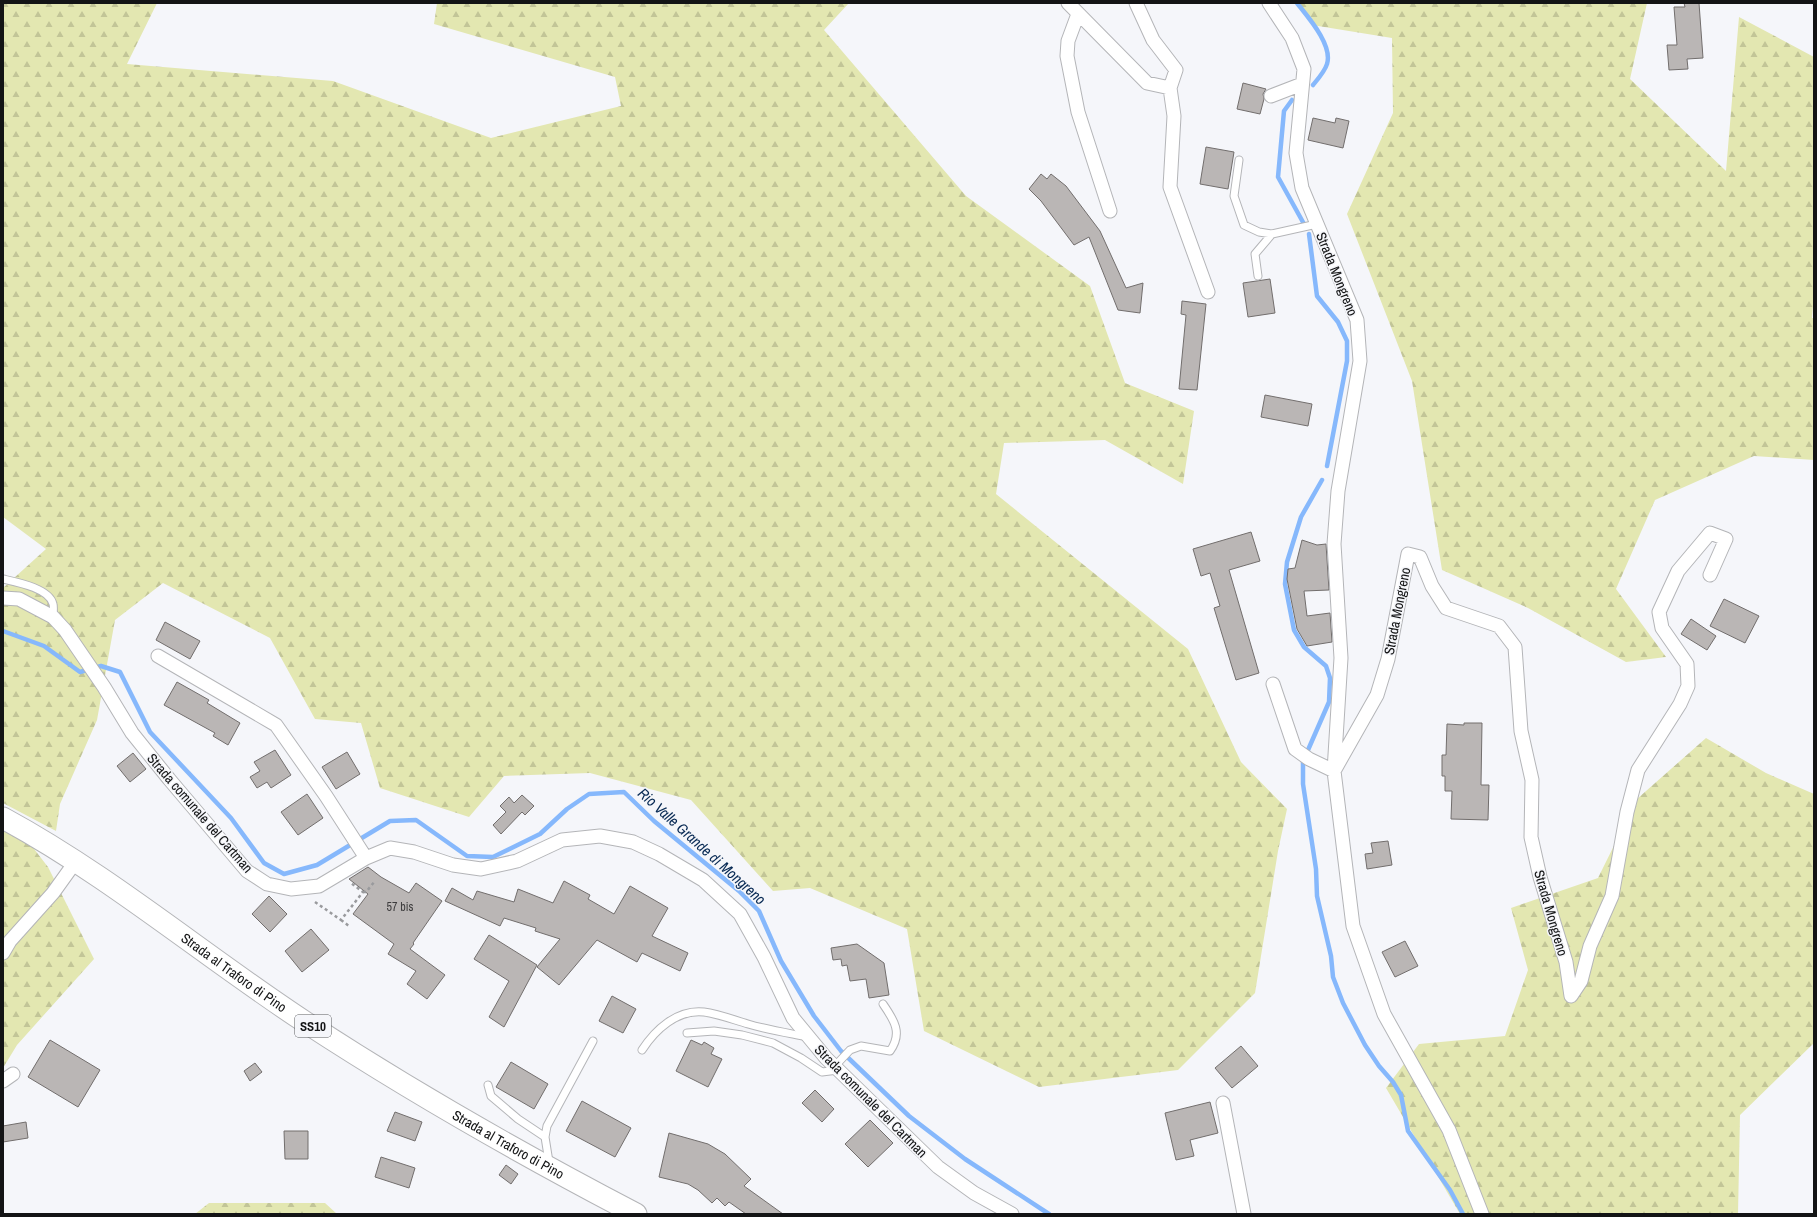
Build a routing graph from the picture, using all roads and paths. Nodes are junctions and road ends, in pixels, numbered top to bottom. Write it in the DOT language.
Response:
graph roads {
  1 [pos="1068,3"];
  2 [pos="1136,3"];
  3 [pos="1269,3"];
  4 [pos="1078,14"];
  5 [pos="1302,84"];
  6 [pos="1170,88"];
  7 [pos="1271,96"];
  8 [pos="1239,160"];
  9 [pos="1110,211"];
  10 [pos="1317,224"];
  11 [pos="1272,234"];
  12 [pos="1258,276"];
  13 [pos="1208,292"];
  14 [pos="1710,575"];
  15 [pos="3,579"];
  16 [pos="3,598"];
  17 [pos="53,616"];
  18 [pos="158,656"];
  19 [pos="1273,684"];
  20 [pos="1334,772"];
  21 [pos="3,818"];
  22 [pos="365,856"];
  23 [pos="76,861"];
  24 [pos="340,874"];
  25 [pos="376,881"];
  26 [pos="362,892"];
  27 [pos="315,902"];
  28 [pos="341,920"];
  29 [pos="349,926"];
  30 [pos="3,953"];
  31 [pos="883,1004"];
  32 [pos="687,1033"];
  33 [pos="808,1037"];
  34 [pos="593,1041"];
  35 [pos="642,1050"];
  36 [pos="837,1066"];
  37 [pos="488,1085"];
  38 [pos="1223,1103"];
  39 [pos="545,1137"];
  40 [pos="552,1170"];
  41 [pos="636,1214"];
  42 [pos="1012,1214"];
  43 [pos="1244,1214"];
  44 [pos="1482,1214"];
  1 -- 4 [label="street"];
  2 -- 6 [label="street"];
  3 -- 5 [label="street, Strada Mongreno"];
  4 -- 6 [label="street"];
  4 -- 9 [label="street"];
  5 -- 7 [label="street"];
  5 -- 10 [label="street, Strada Mongreno"];
  6 -- 13 [label="street"];
  8 -- 11 [label="lane"];
  10 -- 11 [label="lane"];
  10 -- 20 [label="street, Strada Mongreno"];
  11 -- 12 [label="lane"];
  14 -- 20 [label="street, Strada Mongreno"];
  15 -- 17 [label="lane"];
  16 -- 17 [label="street"];
  17 -- 24 [label="street, Strada comunale del Cartman"];
  18 -- 22 [label="street"];
  19 -- 20 [label="street"];
  20 -- 44 [label="street, Strada Mongreno"];
  21 -- 23 [label="main road, Strada al Traforo di Pino / SS10"];
  22 -- 24 [label="street, Strada comunale del Cartman"];
  22 -- 33 [label="street, Strada comunale del Cartman"];
  23 -- 30 [label="street"];
  23 -- 40 [label="main road, Strada al Traforo di Pino / SS10"];
  24 -- 26 [label="path"];
  25 -- 26 [label="path"];
  26 -- 28 [label="path"];
  27 -- 28 [label="path"];
  28 -- 29 [label="path"];
  31 -- 36 [label="lane"];
  32 -- 36 [label="lane"];
  33 -- 35 [label="lane"];
  33 -- 36 [label="street, Strada comunale del Cartman"];
  34 -- 39 [label="lane"];
  36 -- 42 [label="street, Strada comunale del Cartman"];
  37 -- 39 [label="lane"];
  38 -- 43 [label="street"];
  39 -- 40 [label="lane"];
  40 -- 41 [label="main road, Strada al Traforo di Pino / SS10"];
}
